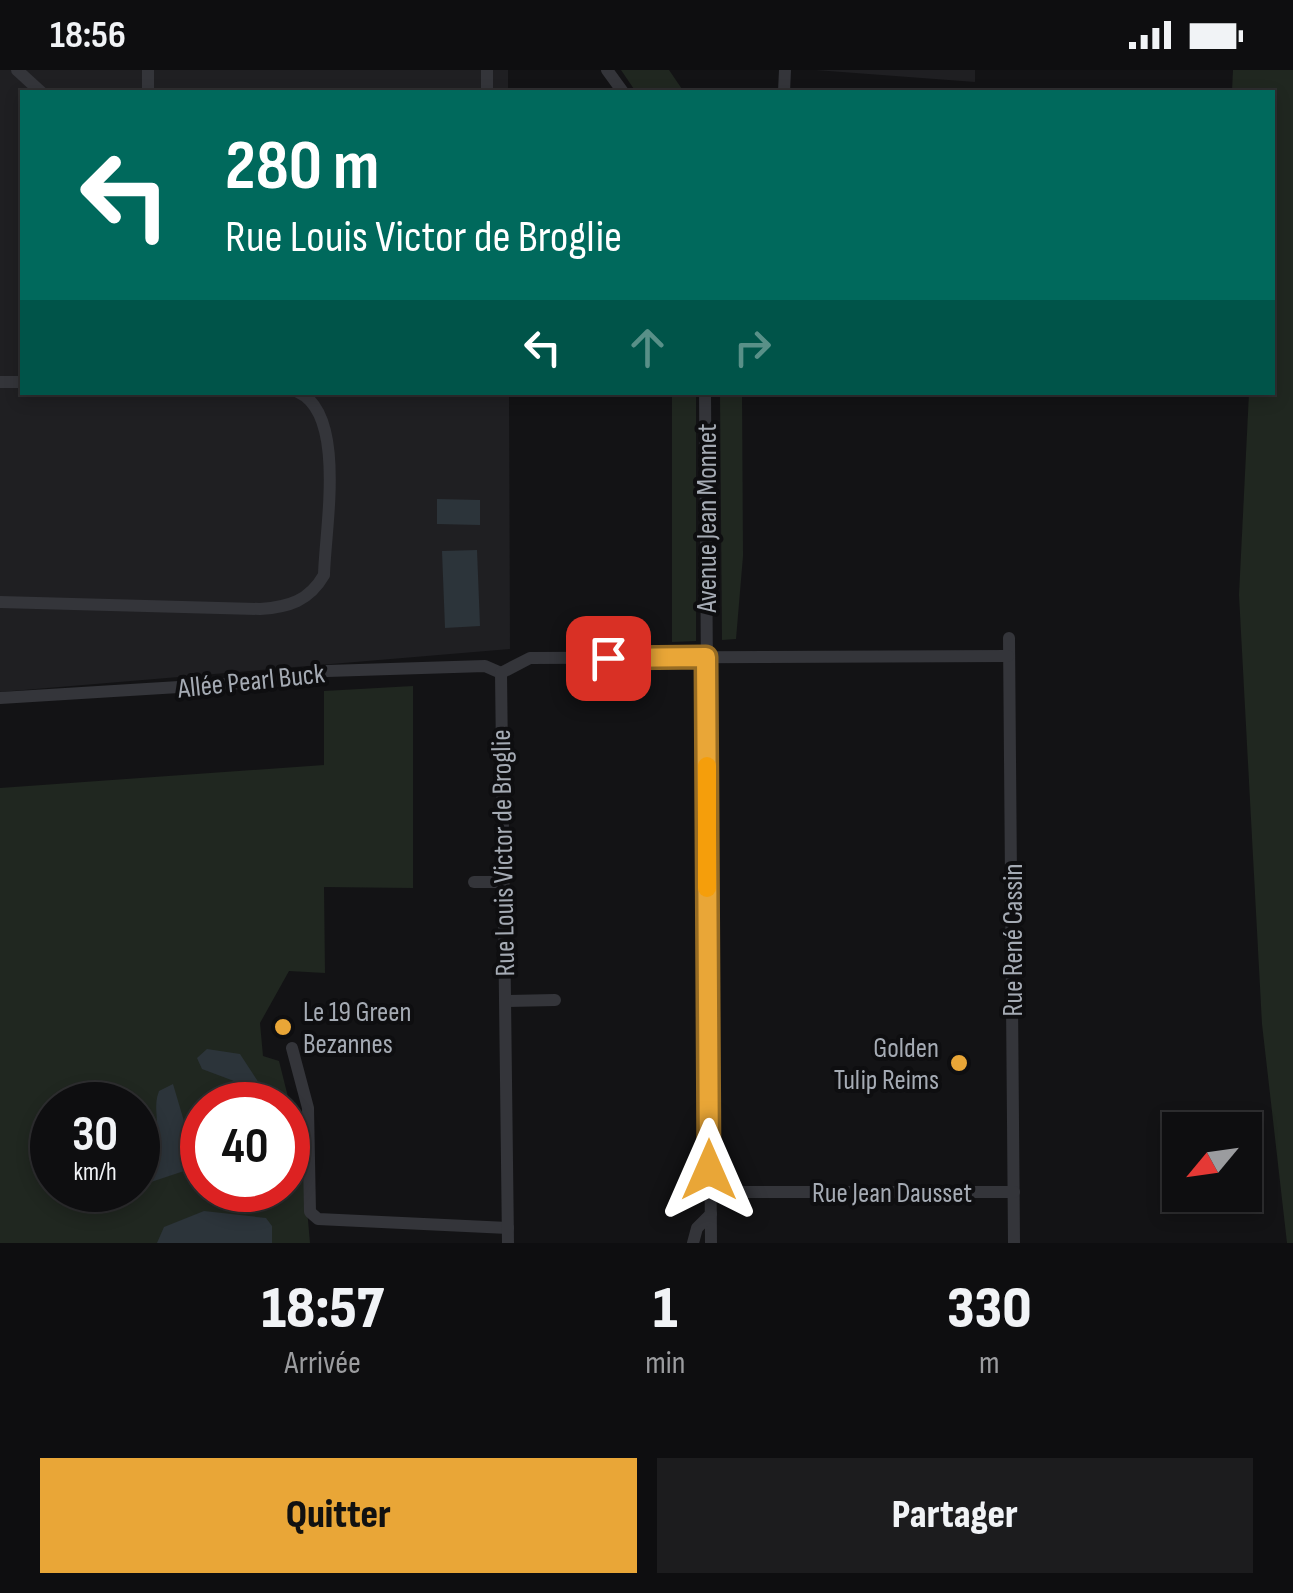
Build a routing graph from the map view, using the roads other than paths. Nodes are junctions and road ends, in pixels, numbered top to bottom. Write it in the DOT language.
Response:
graph roads {
  1 [pos="16,70"];
  2 [pos="39,90"];
  3 [pos="304,395"];
  4 [pos="706,395"];
  5 [pos="0,602"];
  6 [pos="1009,638"];
  7 [pos="1008,656"];
  8 [pos="706,657"];
  9 [pos="501,673"];
  10 [pos="0,698"];
  11 [pos="474,882"];
  12 [pos="503,882"];
  13 [pos="504,1000"];
  14 [pos="554,1000"];
  15 [pos="292,1048"];
  16 [pos="710,1192"];
  17 [pos="1014,1192"];
  18 [pos="711,1214"];
  19 [pos="508,1228"];
  20 [pos="508,1243"];
  21 [pos="693,1243"];
  22 [pos="712,1243"];
  23 [pos="1014,1243"];
  1 -- 2 [label="street"];
  3 -- 5 [label="street"];
  4 -- 8 [label="street, Avenue Jean Monnet"];
  6 -- 7 [label="street, Rue René Cassin"];
  7 -- 8 [label="street"];
  7 -- 17 [label="street, Rue René Cassin"];
  8 -- 9 [label="street"];
  8 -- 16 [label="street, Avenue Jean Monnet"];
  9 -- 10 [label="street, Allée Pearl Buck"];
  9 -- 12 [label="street, Rue Louis Victor de Broglie"];
  11 -- 12 [label="street"];
  12 -- 13 [label="street, Rue Louis Victor de Broglie"];
  13 -- 14 [label="street"];
  13 -- 19 [label="street, Rue Louis Victor de Broglie"];
  15 -- 19 [label="street"];
  16 -- 17 [label="street, Rue Jean Dausset"];
  16 -- 18 [label="street, Avenue Jean Monnet"];
  17 -- 23 [label="street, Rue René Cassin"];
  18 -- 21 [label="street"];
  18 -- 22 [label="street, Avenue Jean Monnet"];
  19 -- 20 [label="street, Rue Louis Victor de Broglie"];
}
